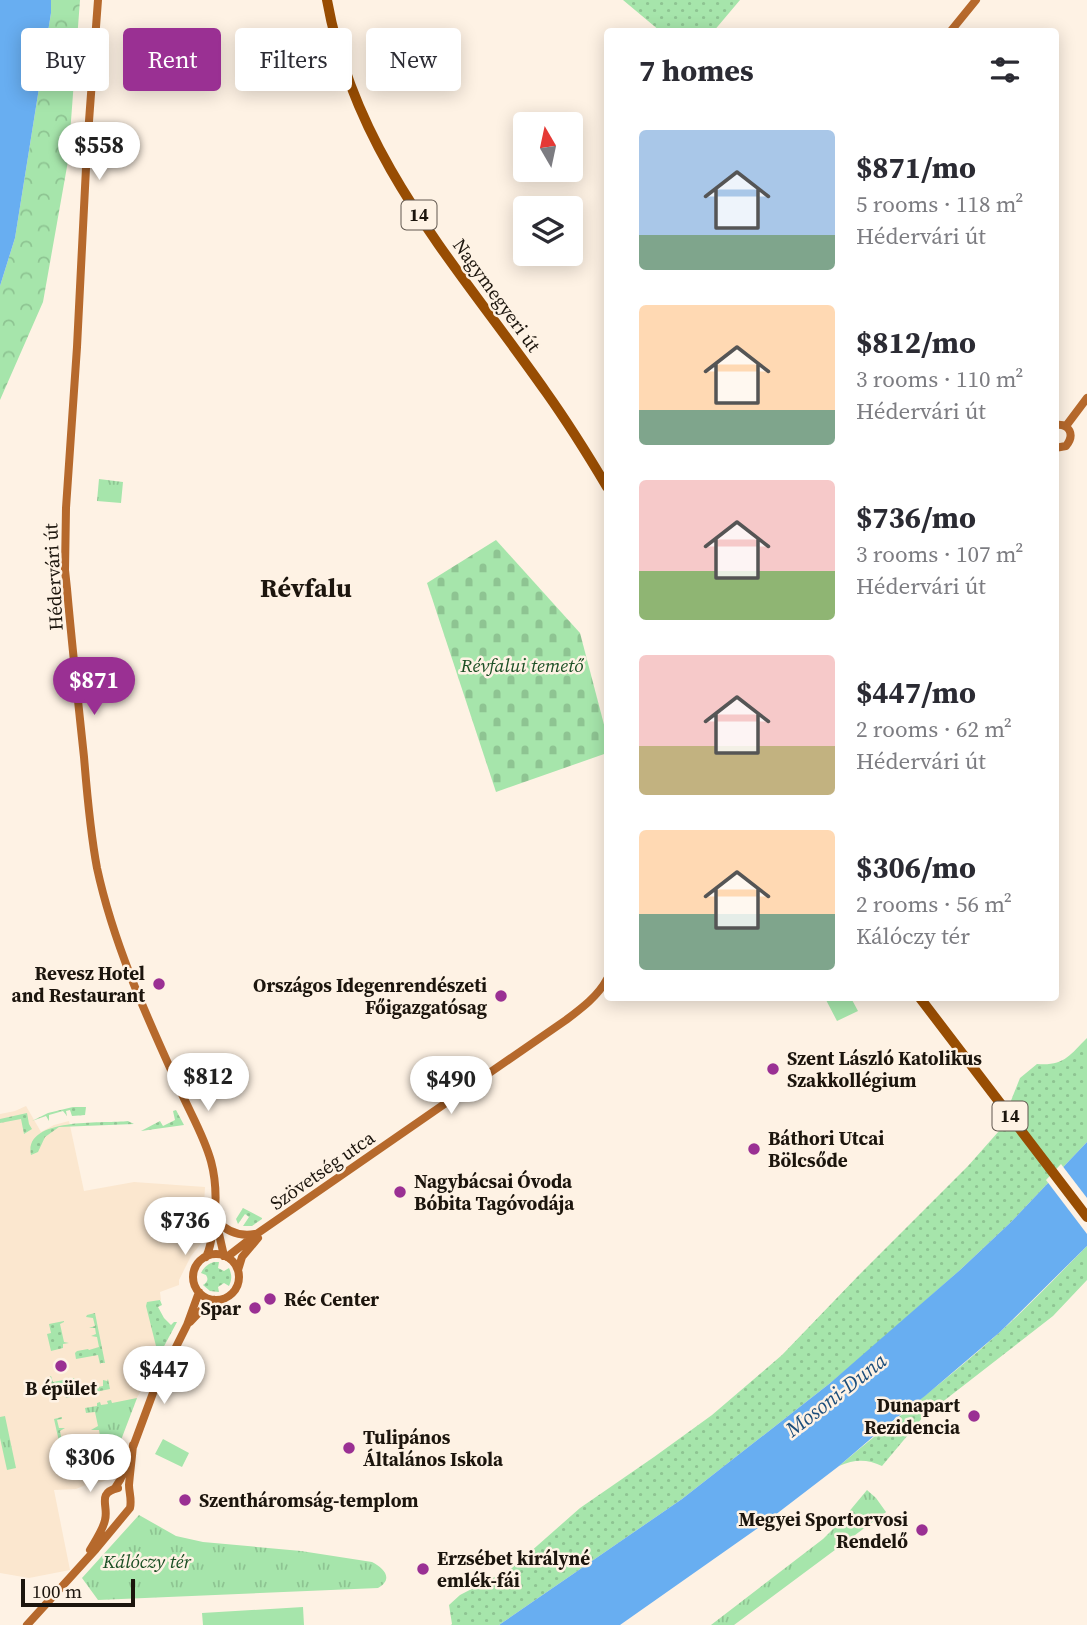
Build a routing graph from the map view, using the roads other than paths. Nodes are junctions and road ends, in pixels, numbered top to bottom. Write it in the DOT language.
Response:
graph roads {
  1 [pos="98,0"];
  2 [pos="327,0"];
  3 [pos="976,0"];
  4 [pos="953,28"];
  5 [pos="1087,398"];
  6 [pos="1059,424"];
  7 [pos="1066,426"];
  8 [pos="1059,447"];
  9 [pos="604,482"];
  10 [pos="604,986"];
  11 [pos="922,1001"];
  12 [pos="216,1217"];
  13 [pos="1087,1217"];
  14 [pos="261,1232"];
  15 [pos="225,1256"];
  16 [pos="206,1257"];
  17 [pos="238,1270"];
  18 [pos="199,1292"];
  19 [pos="214,1300"];
  20 [pos="187,1325"];
  21 [pos="133,1445"];
  22 [pos="115,1488"];
  23 [pos="129,1494"];
  24 [pos="106,1509"];
  25 [pos="125,1514"];
  26 [pos="84,1561"];
  27 [pos="27,1625"];
  1 -- 12 [label="street, Hédervári út"];
  2 -- 9 [label="main road, Nagymegyeri út / 14"];
  3 -- 4 [label="street"];
  5 -- 7 [label="street"];
  6 -- 7 [label="street"];
  7 -- 8 [label="street"];
  10 -- 14 [label="street, Szövetség utca"];
  11 -- 13 [label="main road, 14"];
  12 -- 14 [label="street"];
  12 -- 15 [label="street, Hédervári út"];
  12 -- 16 [label="street, Hédervári út"];
  14 -- 15 [label="street, Szövetség utca"];
  14 -- 17 [label="street, Szövetség utca"];
  15 -- 16 [label="street"];
  15 -- 17 [label="street"];
  16 -- 18 [label="street"];
  17 -- 19 [label="street"];
  18 -- 19 [label="street"];
  18 -- 20 [label="street"];
  19 -- 20 [label="street"];
  20 -- 21 [label="street"];
  21 -- 22 [label="street"];
  21 -- 23 [label="street"];
  22 -- 23 [label="street"];
  22 -- 24 [label="street"];
  23 -- 25 [label="street"];
  24 -- 25 [label="street"];
  24 -- 26 [label="street"];
  25 -- 26 [label="street"];
  26 -- 27 [label="street"];
}
